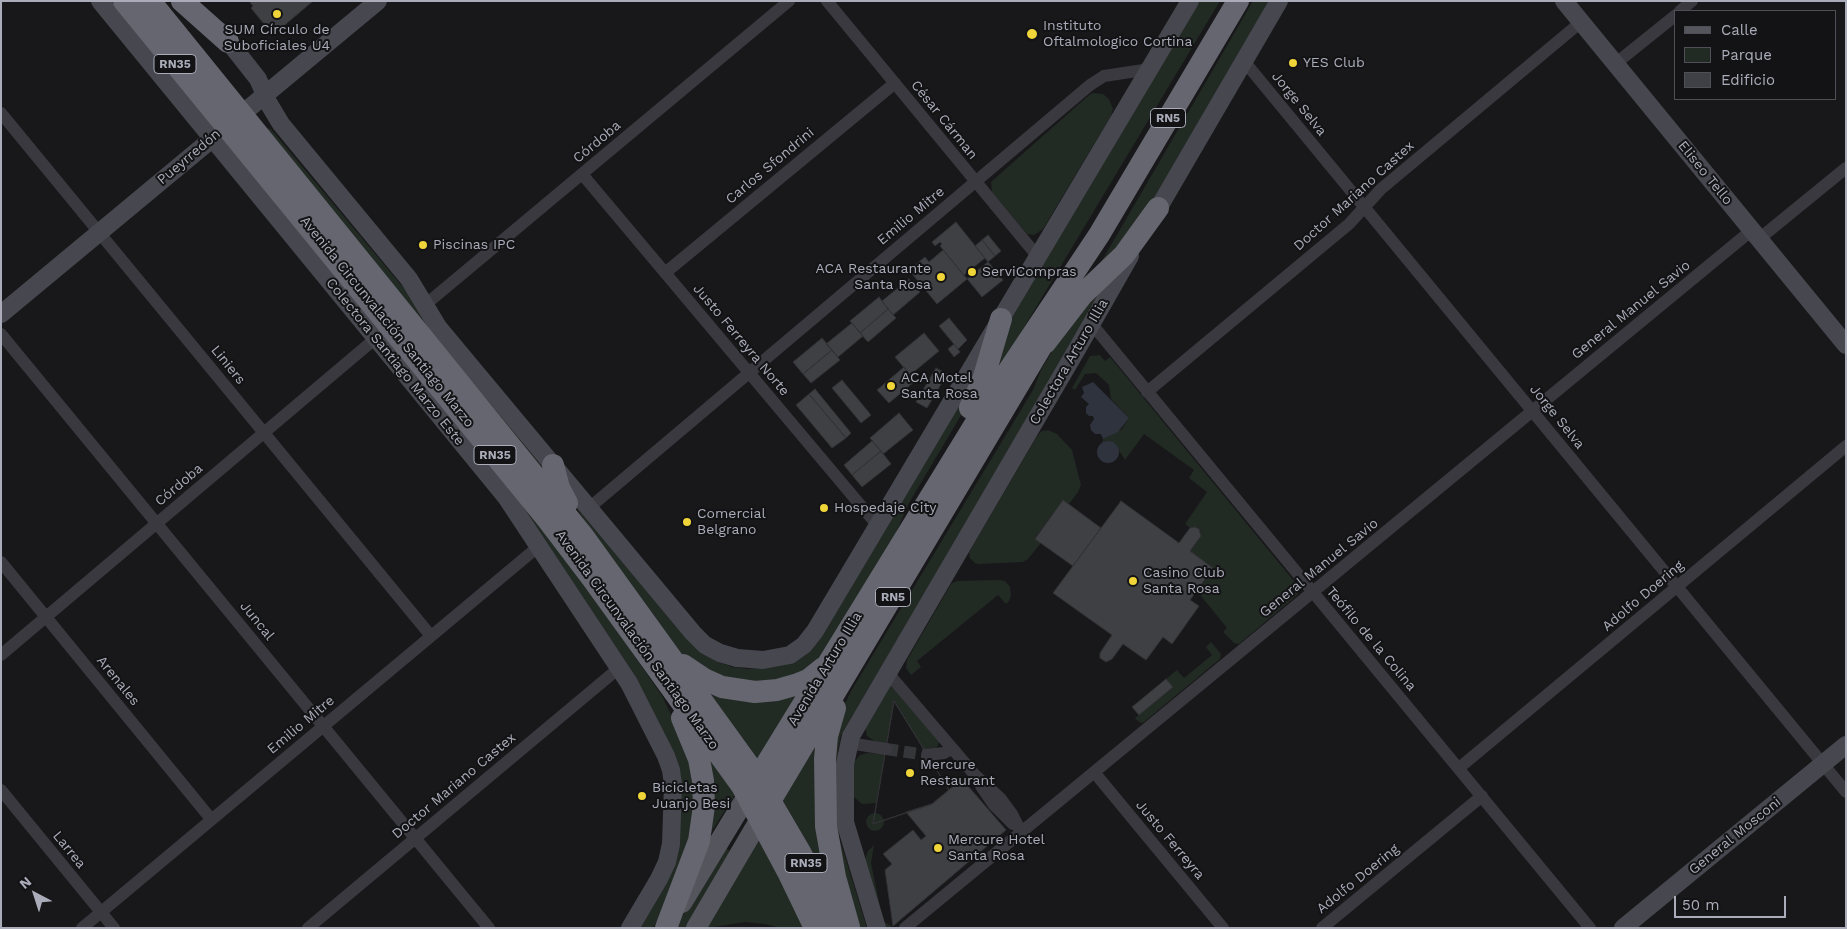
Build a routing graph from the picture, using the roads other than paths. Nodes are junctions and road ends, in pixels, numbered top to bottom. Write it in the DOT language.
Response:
graph roads {
  1 [pos="100,1"];
  2 [pos="119,1"];
  3 [pos="124,1"];
  4 [pos="150,1"];
  5 [pos="182,1"];
  6 [pos="195,1"];
  7 [pos="378,1"];
  8 [pos="789,1"];
  9 [pos="827,1"];
  10 [pos="1190,1"];
  11 [pos="1238,1"];
  12 [pos="1279,1"];
  13 [pos="1564,1"];
  14 [pos="1692,1"];
  15 [pos="1681,10"];
  16 [pos="1674,17"];
  17 [pos="1581,22"];
  18 [pos="153,36"];
  19 [pos="228,42"];
  20 [pos="1244,60"];
  21 [pos="1615,64"];
  22 [pos="1150,69"];
  23 [pos="895,83"];
  24 [pos="265,95"];
  25 [pos="1,113"];
  26 [pos="227,126"];
  27 [pos="1846,168"];
  28 [pos="582,174"];
  29 [pos="976,182"];
  30 [pos="1365,207"];
  31 [pos="1158,208"];
  32 [pos="99,232"];
  33 [pos="1099,235"];
  34 [pos="1755,235"];
  35 [pos="1038,257"];
  36 [pos="665,273"];
  37 [pos="425,305"];
  38 [pos="1,314"];
  39 [pos="1001,319"];
  40 [pos="1091,324"];
  41 [pos="1,334"];
  42 [pos="376,338"];
  43 [pos="1846,345"];
  44 [pos="1037,354"];
  45 [pos="749,373"];
  46 [pos="1147,392"];
  47 [pos="1532,411"];
  48 [pos="264,433"];
  49 [pos="1846,446"];
  50 [pos="553,465"];
  51 [pos="589,508"];
  52 [pos="157,523"];
  53 [pos="878,526"];
  54 [pos="538,546"];
  55 [pos="1,562"];
  56 [pos="887,567"];
  57 [pos="1677,587"];
  58 [pos="1313,592"];
  59 [pos="619,601"];
  60 [pos="46,617"];
  61 [pos="652,632"];
  62 [pos="431,636"];
  63 [pos="848,652"];
  64 [pos="1,655"];
  65 [pos="620,668"];
  66 [pos="887,672"];
  67 [pos="323,726"];
  68 [pos="849,743"];
  69 [pos="1846,745"];
  70 [pos="886,749"];
  71 [pos="952,749"];
  72 [pos="927,755"];
  73 [pos="1823,764"];
  74 [pos="1459,768"];
  75 [pos="1094,772"];
  76 [pos="752,788"];
  77 [pos="1,790"];
  78 [pos="1846,792"];
  79 [pos="1482,796"];
  80 [pos="765,809"];
  81 [pos="211,820"];
  82 [pos="1021,832"];
  83 [pos="416,838"];
  84 [pos="101,912"];
  85 [pos="82,928"];
  86 [pos="114,928"];
  87 [pos="308,928"];
  88 [pos="489,928"];
  89 [pos="630,928"];
  90 [pos="667,928"];
  91 [pos="696,928"];
  92 [pos="815,928"];
  93 [pos="838,928"];
  94 [pos="850,928"];
  95 [pos="876,928"];
  96 [pos="904,928"];
  97 [pos="1223,928"];
  98 [pos="1322,928"];
  99 [pos="1590,928"];
  100 [pos="1623,928"];
  1 -- 26 [label="street, Colectora Santiago Marzo Este"];
  2 -- 18 [label="highway"];
  3 -- 18 [label="highway, Avenida Circunvalación Santiago Marzo / RN35"];
  4 -- 26 [label="highway, Avenida Circunvalación Santiago Marzo / RN35"];
  5 -- 19 [label="highway"];
  6 -- 19 [label="street"];
  7 -- 24 [label="street, Pueyrredón"];
  8 -- 28 [label="street, Córdoba"];
  9 -- 23 [label="street, César Cárman"];
  10 -- 22 [label="street"];
  11 -- 33 [label="highway, Avenida Arturo Illia / RN5"];
  12 -- 20 [label="street, Colectora Arturo Illia"];
  13 -- 17 [label="street, Eliseo Tello"];
  14 -- 15 [label="street"];
  16 -- 21 [label="street"];
  17 -- 21 [label="street, Eliseo Tello"];
  17 -- 30 [label="street, Doctor Mariano Castex"];
  18 -- 26 [label="highway, Avenida Circunvalación Santiago Marzo / RN35"];
  19 -- 24 [label="street"];
  20 -- 30 [label="street, Jorge Selva"];
  20 -- 31 [label="street, Colectora Arturo Illia"];
  21 -- 34 [label="street, Eliseo Tello"];
  22 -- 29 [label="street, Emilio Mitre"];
  22 -- 35 [label="street"];
  23 -- 29 [label="street, César Cárman"];
  23 -- 36 [label="street, Carlos Sfondrini"];
  24 -- 26 [label="street, Pueyrredón"];
  24 -- 37 [label="street"];
  25 -- 32 [label="street, Liniers"];
  26 -- 32 [label="street, Pueyrredón"];
  26 -- 42 [label="street, Colectora Santiago Marzo Este"];
  26 -- 59 [label="highway, Avenida Circunvalación Santiago Marzo / RN35"];
  27 -- 34 [label="street, General Manuel Savio"];
  28 -- 36 [label="street, Justo Ferreyra Norte"];
  28 -- 37 [label="street, Córdoba"];
  29 -- 35 [label="street, César Cárman"];
  29 -- 45 [label="street, Emilio Mitre"];
  30 -- 46 [label="street, Doctor Mariano Castex"];
  30 -- 47 [label="street, Jorge Selva"];
  31 -- 40 [label="street, Colectora Arturo Illia"];
  31 -- 44 [label="highway"];
  32 -- 38 [label="street, Pueyrredón"];
  32 -- 48 [label="street, Liniers"];
  33 -- 44 [label="highway, Avenida Arturo Illia / RN5"];
  33 -- 56 [label="highway, Avenida Arturo Illia / RN5"];
  34 -- 43 [label="street, Eliseo Tello"];
  34 -- 47 [label="street, General Manuel Savio"];
  35 -- 39 [label="street"];
  36 -- 45 [label="street, Justo Ferreyra Norte"];
  37 -- 50 [label="street"];
  39 -- 53 [label="street"];
  39 -- 56 [label="highway"];
  40 -- 46 [label="street, Teófilo de la Colina"];
  40 -- 66 [label="street, Colectora Arturo Illia"];
  41 -- 52 [label="street, Juncal"];
  42 -- 48 [label="street, Córdoba"];
  42 -- 54 [label="street, Colectora Santiago Marzo Este"];
  44 -- 63 [label="highway, Avenida Arturo Illia / RN5"];
  45 -- 51 [label="street, Emilio Mitre"];
  45 -- 53 [label="street, Justo Ferreyra Norte"];
  46 -- 58 [label="street, Teófilo de la Colina"];
  47 -- 57 [label="street, Jorge Selva"];
  47 -- 58 [label="street, General Manuel Savio"];
  48 -- 52 [label="street, Córdoba"];
  48 -- 62 [label="street, Liniers"];
  49 -- 57 [label="street, Adolfo Doering"];
  50 -- 51 [label="street"];
  50 -- 59 [label="highway"];
  51 -- 53 [label="street"];
  52 -- 60 [label="street, Córdoba"];
  52 -- 67 [label="street, Juncal"];
  54 -- 62 [label="street, Emilio Mitre"];
  54 -- 65 [label="street, Colectora Santiago Marzo Este"];
  55 -- 60 [label="street, Arenales"];
  56 -- 63 [label="highway, Avenida Arturo Illia / RN5"];
  57 -- 73 [label="street, Jorge Selva"];
  57 -- 74 [label="street, Adolfo Doering"];
  58 -- 74 [label="street, Teófilo de la Colina"];
  58 -- 75 [label="street, General Manuel Savio"];
  59 -- 61 [label="highway, Avenida Circunvalación Santiago Marzo / RN35"];
  59 -- 76 [label="highway, Avenida Circunvalación Santiago Marzo / RN35"];
  59 -- 90 [label="highway"];
  60 -- 64 [label="street, Córdoba"];
  60 -- 81 [label="street, Arenales"];
  61 -- 63 [label="highway"];
  61 -- 76 [label="highway, Avenida Circunvalación Santiago Marzo / RN35"];
  62 -- 67 [label="street, Emilio Mitre"];
  63 -- 76 [label="highway, Avenida Arturo Illia / RN5"];
  63 -- 80 [label="highway, Avenida Arturo Illia / RN5"];
  63 -- 94 [label="highway"];
  65 -- 83 [label="street, Doctor Mariano Castex"];
  65 -- 89 [label="street, Colectora Santiago Marzo Este"];
  66 -- 68 [label="street, Colectora Arturo Illia"];
  66 -- 71 [label="street"];
  67 -- 81 [label="street, Emilio Mitre"];
  67 -- 83 [label="street, Juncal"];
  68 -- 70 [label="street"];
  68 -- 95 [label="street"];
  69 -- 73 [label="street, General Mosconi"];
  71 -- 72 [label="street"];
  71 -- 82 [label="street"];
  73 -- 78 [label="street, Jorge Selva"];
  73 -- 100 [label="street, General Mosconi"];
  74 -- 79 [label="street, Teófilo de la Colina"];
  75 -- 82 [label="street, General Manuel Savio"];
  75 -- 97 [label="street, Justo Ferreyra"];
  76 -- 80 [label="highway, Avenida Circunvalación Santiago Marzo / RN35"];
  76 -- 90 [label="main road, Avenida Arturo Illia"];
  77 -- 84 [label="street, Larrea"];
  79 -- 98 [label="street, Adolfo Doering"];
  79 -- 99 [label="street, Teófilo de la Colina"];
  80 -- 91 [label="main road, Avenida Arturo Illia"];
  80 -- 92 [label="highway, Avenida Circunvalación Santiago Marzo / RN35"];
  80 -- 93 [label="highway, Avenida Circunvalación Santiago Marzo / RN35"];
  81 -- 84 [label="street, Emilio Mitre"];
  82 -- 96 [label="street, General Manuel Savio"];
  83 -- 87 [label="street, Doctor Mariano Castex"];
  83 -- 88 [label="street, Juncal"];
  84 -- 85 [label="street, Emilio Mitre"];
  84 -- 86 [label="street, Larrea"];
}
